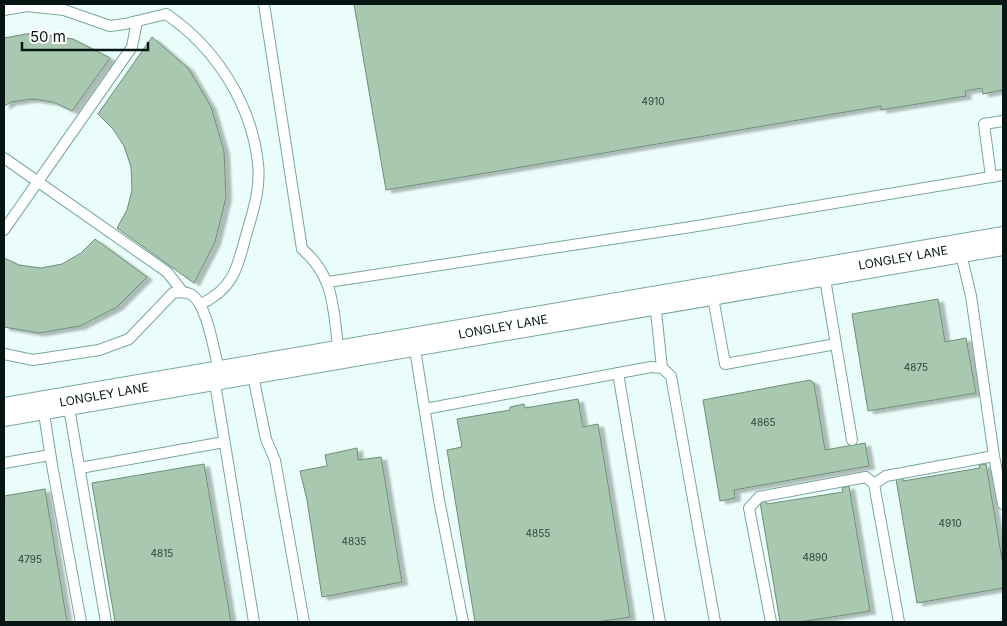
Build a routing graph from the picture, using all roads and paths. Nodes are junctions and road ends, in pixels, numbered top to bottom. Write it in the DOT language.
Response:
graph roads {
  1 [pos="7,4"];
  2 [pos="264,4"];
  3 [pos="4,10"];
  4 [pos="137,21"];
  5 [pos="1003,121"];
  6 [pos="4,158"];
  7 [pos="1003,175"];
  8 [pos="991,177"];
  9 [pos="38,182"];
  10 [pos="4,230"];
  11 [pos="1003,243"];
  12 [pos="960,249"];
  13 [pos="823,272"];
  14 [pos="328,282"];
  15 [pos="182,291"];
  16 [pos="712,291"];
  17 [pos="655,301"];
  18 [pos="201,304"];
  19 [pos="414,342"];
  20 [pos="836,344"];
  21 [pos="4,354"];
  22 [pos="339,355"];
  23 [pos="662,368"];
  24 [pos="252,370"];
  25 [pos="618,373"];
  26 [pos="217,376"];
  27 [pos="56,403"];
  28 [pos="425,408"];
  29 [pos="4,412"];
  30 [pos="852,440"];
  31 [pos="224,442"];
  32 [pos="50,455"];
  33 [pos="994,456"];
  34 [pos="4,463"];
  35 [pos="80,468"];
  36 [pos="874,484"];
  37 [pos="1003,504"];
  38 [pos="81,622"];
  39 [pos="106,622"];
  40 [pos="254,622"];
  41 [pos="304,622"];
  42 [pos="463,622"];
  43 [pos="660,622"];
  44 [pos="715,622"];
  45 [pos="771,622"];
  46 [pos="899,622"];
  1 -- 3 [label="lane"];
  2 -- 14 [label="lane"];
  3 -- 4 [label="lane"];
  4 -- 9 [label="lane"];
  4 -- 18 [label="lane"];
  5 -- 8 [label="lane"];
  6 -- 9 [label="lane"];
  7 -- 8 [label="lane"];
  8 -- 14 [label="lane"];
  9 -- 10 [label="lane"];
  9 -- 15 [label="lane"];
  11 -- 12 [label="main road, LONGLEY LANE"];
  12 -- 13 [label="main road, LONGLEY LANE"];
  12 -- 33 [label="lane"];
  13 -- 16 [label="main road, LONGLEY LANE"];
  13 -- 20 [label="lane"];
  14 -- 22 [label="lane"];
  15 -- 18 [label="lane"];
  15 -- 21 [label="lane"];
  16 -- 17 [label="main road, LONGLEY LANE"];
  16 -- 20 [label="lane"];
  17 -- 19 [label="main road, LONGLEY LANE"];
  17 -- 23 [label="lane"];
  18 -- 26 [label="lane"];
  19 -- 22 [label="main road, LONGLEY LANE"];
  19 -- 28 [label="lane"];
  20 -- 30 [label="lane"];
  22 -- 24 [label="main road, LONGLEY LANE"];
  23 -- 25 [label="lane"];
  23 -- 44 [label="lane"];
  24 -- 26 [label="main road, LONGLEY LANE"];
  24 -- 41 [label="lane"];
  25 -- 28 [label="lane"];
  25 -- 43 [label="lane"];
  26 -- 27 [label="main road, LONGLEY LANE"];
  26 -- 31 [label="lane"];
  27 -- 29 [label="main road, LONGLEY LANE"];
  27 -- 32 [label="lane"];
  27 -- 35 [label="lane"];
  28 -- 42 [label="lane"];
  31 -- 35 [label="lane"];
  31 -- 40 [label="lane"];
  32 -- 34 [label="lane"];
  32 -- 38 [label="lane"];
  33 -- 36 [label="lane"];
  33 -- 37 [label="lane"];
  35 -- 39 [label="lane"];
  36 -- 45 [label="lane"];
  36 -- 46 [label="lane"];
}
